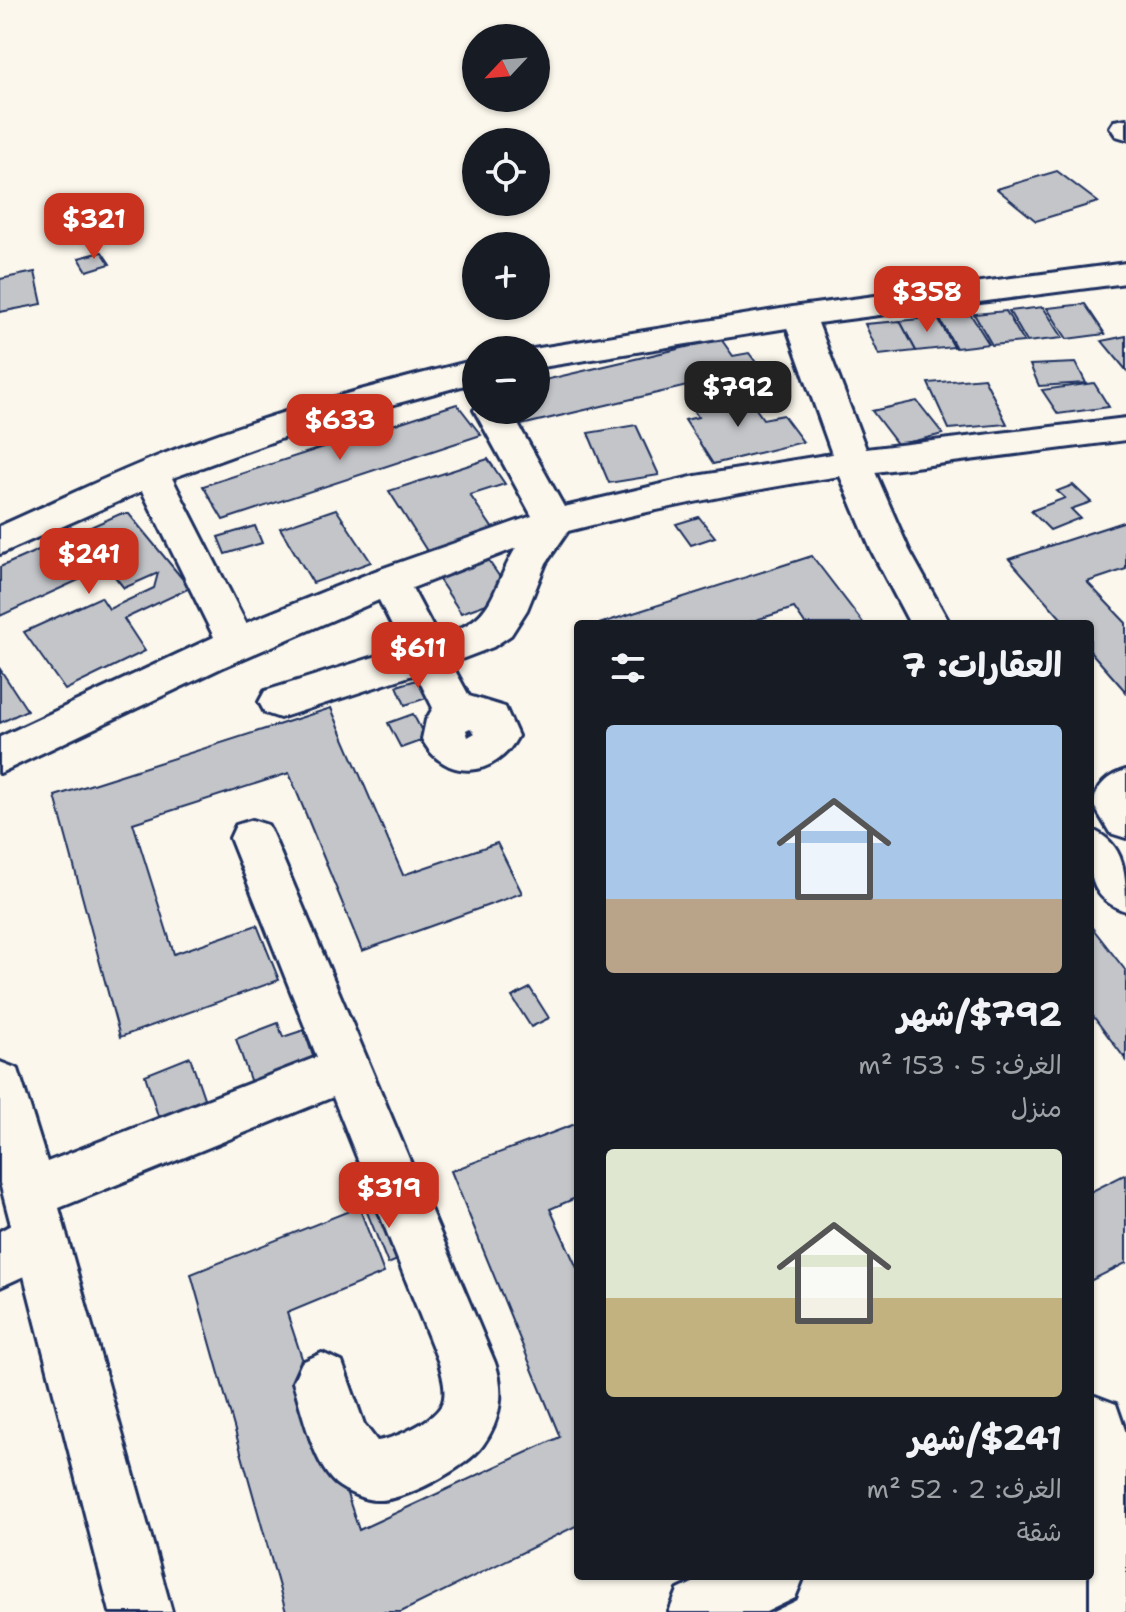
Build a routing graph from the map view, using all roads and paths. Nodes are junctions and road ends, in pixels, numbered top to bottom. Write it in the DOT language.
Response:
graph roads {
  1 [pos="1126,273"];
  2 [pos="1054,284"];
  3 [pos="1126,285"];
  4 [pos="799,316"];
  5 [pos="550,356"];
  6 [pos="462,378"];
  7 [pos="500,424"];
  8 [pos="1126,429"];
  9 [pos="854,464"];
  10 [pos="151,473"];
  11 [pos="554,523"];
  12 [pos="0,541"];
  13 [pos="389,581"];
  14 [pos="928,620"];
  15 [pos="236,642"];
  16 [pos="427,655"];
  17 [pos="280,702"];
  18 [pos="457,714"];
  19 [pos="0,756"];
  20 [pos="252,838"];
  21 [pos="346,1069"];
  22 [pos="0,1085"];
  23 [pos="24,1230"];
  24 [pos="322,1382"];
  25 [pos="1104,1421"];
  26 [pos="765,1580"];
  27 [pos="141,1612"];
  28 [pos="700,1612"];
  29 [pos="1121,1612"];
  1 -- 2 [label="street"];
  2 -- 3 [label="street"];
  2 -- 4 [label="street"];
  4 -- 5 [label="street"];
  4 -- 9 [label="street"];
  6 -- 10 [label="street"];
  7 -- 11 [label="street"];
  8 -- 9 [label="street"];
  9 -- 11 [label="street"];
  9 -- 14 [label="street"];
  10 -- 12 [label="street"];
  10 -- 15 [label="street"];
  11 -- 13 [label="street"];
  11 -- 16 [label="street"];
  13 -- 15 [label="street"];
  13 -- 16 [label="street"];
  15 -- 19 [label="street"];
  16 -- 17 [label="street"];
  16 -- 18 [label="street"];
  20 -- 21 [label="street"];
  21 -- 23 [label="street"];
  21 -- 24 [label="street"];
  22 -- 23 [label="street"];
  23 -- 27 [label="street"];
  25 -- 29 [label="street"];
  26 -- 28 [label="street"];
}
